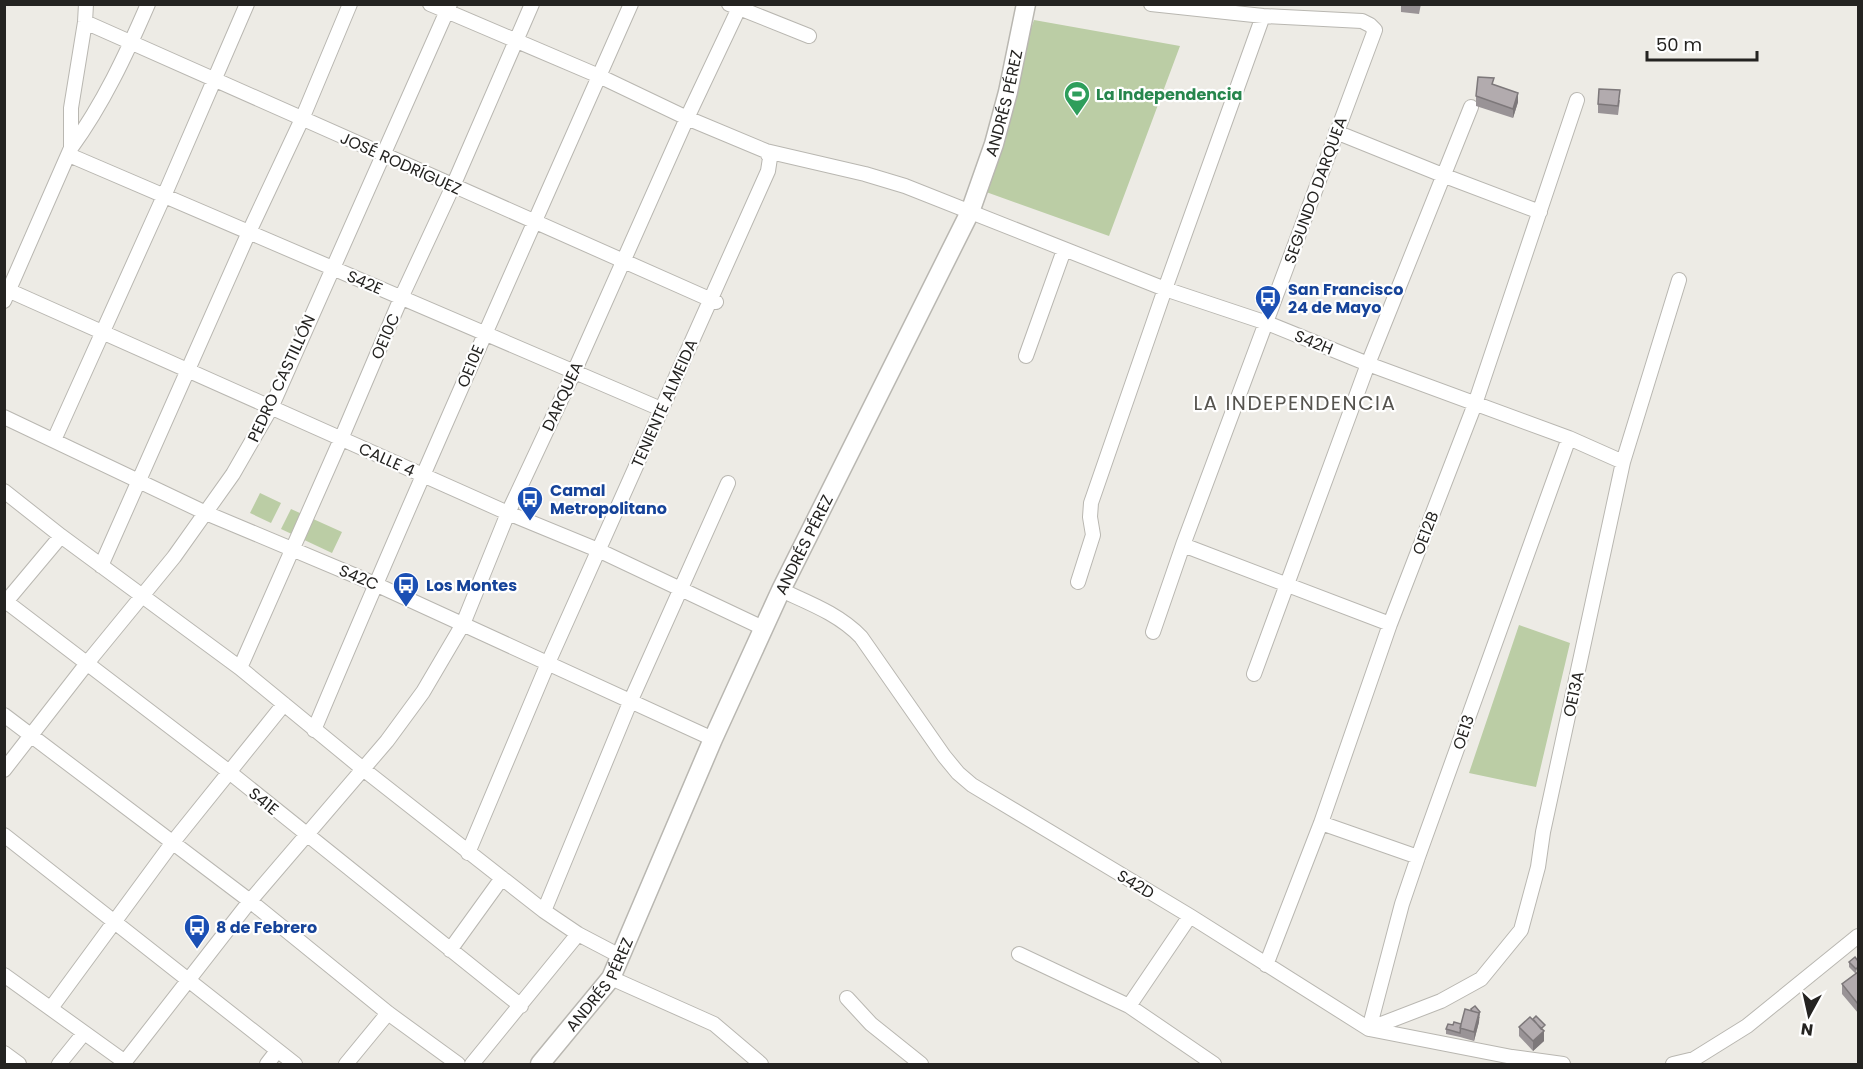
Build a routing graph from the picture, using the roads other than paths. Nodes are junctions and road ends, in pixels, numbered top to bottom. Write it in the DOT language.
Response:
graph roads {
  1 [pos="86,4"];
  2 [pos="148,4"];
  3 [pos="247,4"];
  4 [pos="350,4"];
  5 [pos="430,4"];
  6 [pos="532,4"];
  7 [pos="631,4"];
  8 [pos="1026,4"];
  9 [pos="1151,4"];
  10 [pos="734,6"];
  11 [pos="449,8"];
  12 [pos="1263,16"];
  13 [pos="85,22"];
  14 [pos="809,36"];
  15 [pos="516,41"];
  16 [pos="131,43"];
  17 [pos="599,76"];
  18 [pos="213,79"];
  19 [pos="1577,100"];
  20 [pos="1471,107"];
  21 [pos="687,118"];
  22 [pos="302,119"];
  23 [pos="1336,132"];
  24 [pos="70,152"];
  25 [pos="766,152"];
  26 [pos="382,155"];
  27 [pos="1444,176"];
  28 [pos="453,186"];
  29 [pos="164,196"];
  30 [pos="970,212"];
  31 [pos="1540,212"];
  32 [pos="536,222"];
  33 [pos="249,232"];
  34 [pos="1064,249"];
  35 [pos="622,261"];
  36 [pos="332,268"];
  37 [pos="1679,280"];
  38 [pos="1165,289"];
  39 [pos="7,296"];
  40 [pos="401,298"];
  41 [pos="714,301"];
  42 [pos="1267,323"];
  43 [pos="103,333"];
  44 [pos="484,333"];
  45 [pos="1026,356"];
  46 [pos="1368,364"];
  47 [pos="187,370"];
  48 [pos="574,372"];
  49 [pos="1475,404"];
  50 [pos="271,408"];
  51 [pos="661,410"];
  52 [pos="4,417"];
  53 [pos="1569,438"];
  54 [pos="341,439"];
  55 [pos="54,440"];
  56 [pos="1623,462"];
  57 [pos="424,475"];
  58 [pos="139,481"];
  59 [pos="728,483"];
  60 [pos="4,492"];
  61 [pos="206,513"];
  62 [pos="508,513"];
  63 [pos="61,536"];
  64 [pos="1183,544"];
  65 [pos="292,549"];
  66 [pos="598,550"];
  67 [pos="101,566"];
  68 [pos="1078,582"];
  69 [pos="375,584"];
  70 [pos="1286,584"];
  71 [pos="681,588"];
  72 [pos="780,590"];
  73 [pos="141,596"];
  74 [pos="5,602"];
  75 [pos="463,624"];
  76 [pos="1390,624"];
  77 [pos="763,628"];
  78 [pos="1153,632"];
  79 [pos="88,662"];
  80 [pos="548,663"];
  81 [pos="240,668"];
  82 [pos="1254,674"];
  83 [pos="631,700"];
  84 [pos="284,704"];
  85 [pos="4,715"];
  86 [pos="314,730"];
  87 [pos="31,735"];
  88 [pos="714,739"];
  89 [pos="363,769"];
  90 [pos="4,770"];
  91 [pos="228,771"];
  92 [pos="1321,823"];
  93 [pos="4,835"];
  94 [pos="307,835"];
  95 [pos="173,842"];
  96 [pos="468,853"];
  97 [pos="1418,857"];
  98 [pos="502,878"];
  99 [pos="250,901"];
  100 [pos="544,911"];
  101 [pos="1190,916"];
  102 [pos="114,922"];
  103 [pos="578,934"];
  104 [pos="1858,936"];
  105 [pos="450,950"];
  106 [pos="1019,954"];
  107 [pos="620,956"];
  108 [pos="1266,964"];
  109 [pos="4,975"];
  110 [pos="611,978"];
  111 [pos="188,980"];
  112 [pos="847,998"];
  113 [pos="521,1006"];
  114 [pos="1129,1006"];
  115 [pos="51,1008"];
  116 [pos="388,1013"];
  117 [pos="1369,1029"];
  118 [pos="84,1033"];
  119 [pos="277,1052"];
  120 [pos="124,1063"];
  121 [pos="59,1065"];
  122 [pos="267,1065"];
  123 [pos="295,1065"];
  124 [pos="346,1065"];
  125 [pos="458,1065"];
  126 [pos="472,1065"];
  127 [pos="540,1065"];
  128 [pos="761,1065"];
  129 [pos="921,1065"];
  130 [pos="1214,1065"];
  131 [pos="1563,1065"];
  132 [pos="1673,1065"];
  1 -- 13 [label="street"];
  2 -- 16 [label="street"];
  3 -- 18 [label="street"];
  4 -- 22 [label="street"];
  5 -- 11 [label="street, S42H"];
  6 -- 15 [label="street, OE10C"];
  7 -- 17 [label="street, OE10E"];
  8 -- 30 [label="street, ANDRÉS PÉREZ"];
  9 -- 12 [label="street, SEGUNDO DARQUEA"];
  10 -- 14 [label="street"];
  10 -- 21 [label="street, DARQUEA"];
  11 -- 15 [label="street, S42H"];
  11 -- 26 [label="street, PEDRO CASTILLÓN"];
  12 -- 23 [label="street, SEGUNDO DARQUEA"];
  12 -- 38 [label="street"];
  13 -- 16 [label="street, JOSÉ RODRÍGUEZ"];
  13 -- 24 [label="street"];
  15 -- 17 [label="street, S42H"];
  15 -- 28 [label="street, OE10C"];
  16 -- 18 [label="street, JOSÉ RODRÍGUEZ"];
  16 -- 24 [label="street"];
  17 -- 21 [label="street, S42H"];
  17 -- 32 [label="street, OE10E"];
  18 -- 22 [label="street, JOSÉ RODRÍGUEZ"];
  18 -- 29 [label="street"];
  19 -- 31 [label="street, OE12B"];
  20 -- 27 [label="street"];
  21 -- 25 [label="street, S42H"];
  21 -- 35 [label="street, DARQUEA"];
  22 -- 26 [label="street, JOSÉ RODRÍGUEZ"];
  22 -- 33 [label="street"];
  23 -- 27 [label="street"];
  23 -- 42 [label="street, SEGUNDO DARQUEA"];
  24 -- 29 [label="street, S42E"];
  24 -- 39 [label="street"];
  25 -- 30 [label="street, S42H"];
  25 -- 41 [label="street, TENIENTE ALMEIDA"];
  26 -- 28 [label="street, JOSÉ RODRÍGUEZ"];
  26 -- 36 [label="street, PEDRO CASTILLÓN"];
  27 -- 31 [label="street"];
  27 -- 46 [label="street"];
  28 -- 32 [label="street, JOSÉ RODRÍGUEZ"];
  28 -- 40 [label="street, OE10C"];
  29 -- 33 [label="street, S42E"];
  29 -- 43 [label="street"];
  30 -- 34 [label="street, S42H"];
  30 -- 72 [label="street, ANDRÉS PÉREZ"];
  31 -- 49 [label="street, OE12B"];
  32 -- 35 [label="street, JOSÉ RODRÍGUEZ"];
  32 -- 44 [label="street, OE10E"];
  33 -- 36 [label="street, S42E"];
  33 -- 47 [label="street"];
  34 -- 38 [label="street, S42H"];
  34 -- 45 [label="street"];
  35 -- 41 [label="street, JOSÉ RODRÍGUEZ"];
  35 -- 48 [label="street, DARQUEA"];
  36 -- 40 [label="street, S42E"];
  36 -- 50 [label="street, PEDRO CASTILLÓN"];
  37 -- 56 [label="street, OE13A"];
  38 -- 42 [label="street, S42H"];
  38 -- 68 [label="street"];
  39 -- 43 [label="street, CALLE 4"];
  40 -- 44 [label="street, S42E"];
  40 -- 54 [label="street, OE10C"];
  41 -- 51 [label="street, TENIENTE ALMEIDA"];
  42 -- 46 [label="street, S42H"];
  42 -- 64 [label="street, SEGUNDO DARQUEA"];
  43 -- 47 [label="street, CALLE 4"];
  43 -- 55 [label="street"];
  44 -- 48 [label="street, S42E"];
  44 -- 57 [label="street, OE10E"];
  46 -- 49 [label="street, S42H"];
  46 -- 70 [label="street"];
  47 -- 50 [label="street, CALLE 4"];
  47 -- 58 [label="street"];
  48 -- 51 [label="street, S42E"];
  48 -- 62 [label="street, DARQUEA"];
  49 -- 53 [label="street, S42H"];
  49 -- 76 [label="street, OE12B"];
  50 -- 54 [label="street, CALLE 4"];
  50 -- 61 [label="street, PEDRO CASTILLÓN"];
  51 -- 66 [label="street, TENIENTE ALMEIDA"];
  52 -- 55 [label="street, S42C"];
  53 -- 56 [label="street, S42H"];
  53 -- 97 [label="street, OE13"];
  54 -- 57 [label="street, CALLE 4"];
  54 -- 65 [label="street, OE10C"];
  55 -- 58 [label="street, S42C"];
  56 -- 117 [label="street, OE13A"];
  57 -- 62 [label="street, CALLE 4"];
  57 -- 69 [label="street, OE10E"];
  58 -- 61 [label="street, S42C"];
  58 -- 67 [label="street"];
  59 -- 71 [label="street"];
  60 -- 63 [label="street"];
  61 -- 65 [label="street, S42C"];
  61 -- 73 [label="street, PEDRO CASTILLÓN"];
  62 -- 66 [label="street, CALLE 4"];
  62 -- 75 [label="street, DARQUEA"];
  63 -- 67 [label="street"];
  63 -- 74 [label="street"];
  64 -- 70 [label="street"];
  64 -- 78 [label="street, SEGUNDO DARQUEA"];
  65 -- 69 [label="street, S42C"];
  65 -- 81 [label="street, OE10C"];
  66 -- 71 [label="street, CALLE 4"];
  66 -- 80 [label="street, TENIENTE ALMEIDA"];
  67 -- 73 [label="street"];
  69 -- 75 [label="street, S42C"];
  69 -- 86 [label="street, OE10E"];
  70 -- 76 [label="street"];
  70 -- 82 [label="street"];
  71 -- 77 [label="street, CALLE 4"];
  71 -- 83 [label="street"];
  72 -- 77 [label="street, ANDRÉS PÉREZ"];
  72 -- 101 [label="street, S42D"];
  73 -- 79 [label="street, PEDRO CASTILLÓN"];
  73 -- 81 [label="street"];
  74 -- 79 [label="street, S41E"];
  75 -- 80 [label="street, S42C"];
  75 -- 89 [label="street, DARQUEA"];
  76 -- 92 [label="street, OE12B"];
  77 -- 88 [label="street, ANDRÉS PÉREZ"];
  79 -- 87 [label="street, PEDRO CASTILLÓN"];
  79 -- 91 [label="street, S41E"];
  80 -- 83 [label="street, S42C"];
  80 -- 96 [label="street, TENIENTE ALMEIDA"];
  81 -- 84 [label="street"];
  83 -- 88 [label="street, S42C"];
  83 -- 100 [label="street"];
  84 -- 86 [label="street"];
  84 -- 91 [label="street"];
  85 -- 87 [label="street"];
  86 -- 89 [label="street"];
  87 -- 90 [label="street, PEDRO CASTILLÓN"];
  87 -- 95 [label="street"];
  88 -- 107 [label="street, ANDRÉS PÉREZ"];
  89 -- 94 [label="street"];
  89 -- 96 [label="street"];
  91 -- 94 [label="street, S41E"];
  91 -- 95 [label="street"];
  92 -- 97 [label="street"];
  92 -- 108 [label="street, OE12B"];
  93 -- 102 [label="street"];
  94 -- 99 [label="street"];
  94 -- 105 [label="street, S41E"];
  95 -- 99 [label="street"];
  95 -- 102 [label="street"];
  96 -- 98 [label="street"];
  97 -- 117 [label="street, OE13"];
  98 -- 100 [label="street"];
  98 -- 105 [label="street"];
  99 -- 111 [label="street"];
  99 -- 116 [label="street"];
  100 -- 103 [label="street"];
  101 -- 108 [label="street, S42D"];
  101 -- 114 [label="street"];
  102 -- 111 [label="street"];
  102 -- 115 [label="street"];
  103 -- 107 [label="street"];
  103 -- 113 [label="street"];
  104 -- 132 [label="street"];
  105 -- 113 [label="street, S41E"];
  106 -- 114 [label="street"];
  107 -- 110 [label="street, ANDRÉS PÉREZ"];
  108 -- 117 [label="street, S42D"];
  109 -- 115 [label="street"];
  110 -- 127 [label="street, ANDRÉS PÉREZ"];
  110 -- 128 [label="street"];
  111 -- 119 [label="street"];
  111 -- 120 [label="street"];
  112 -- 129 [label="street"];
  113 -- 126 [label="street"];
  114 -- 130 [label="street"];
  115 -- 118 [label="street"];
  116 -- 124 [label="street"];
  116 -- 125 [label="street"];
  117 -- 131 [label="street, S42D"];
  118 -- 120 [label="street"];
  118 -- 121 [label="street"];
  119 -- 122 [label="street"];
  119 -- 123 [label="street"];
}
